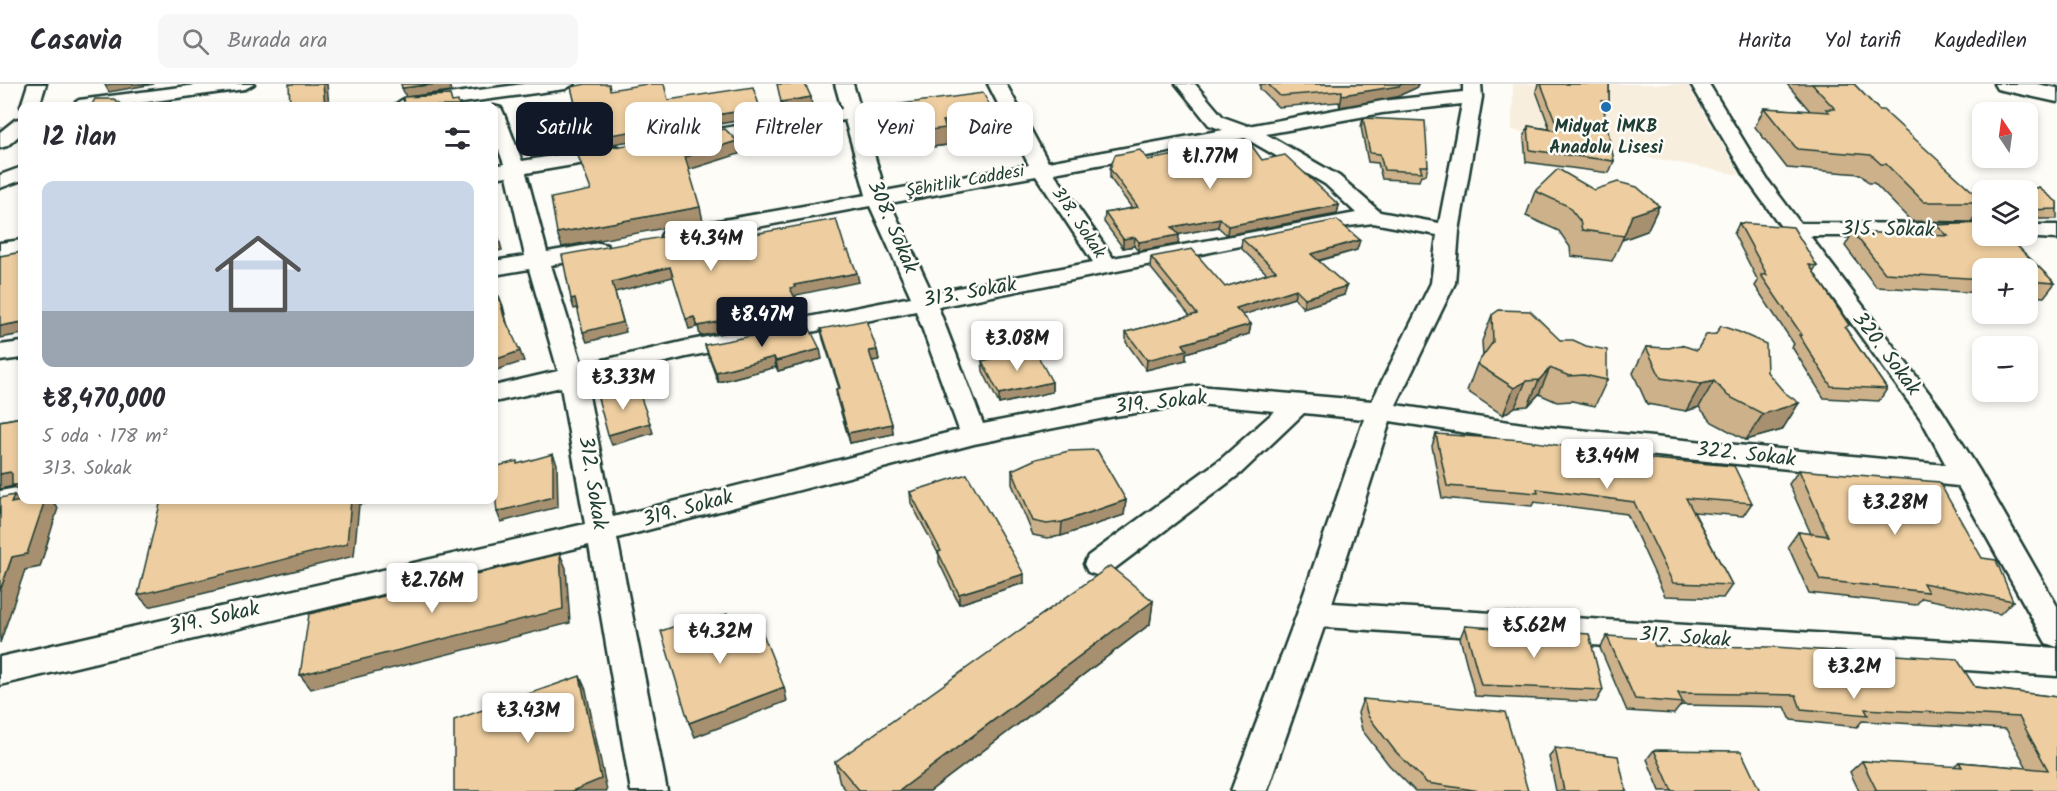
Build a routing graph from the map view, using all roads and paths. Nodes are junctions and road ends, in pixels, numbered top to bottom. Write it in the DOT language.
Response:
graph roads {
  1 [pos="37,84"];
  2 [pos="245,84"];
  3 [pos="267,84"];
  4 [pos="565,84"];
  5 [pos="844,84"];
  6 [pos="997,84"];
  7 [pos="1700,84"];
  8 [pos="2005,84"];
  9 [pos="1190,85"];
  10 [pos="1472,90"];
  11 [pos="2057,95"];
  12 [pos="489,99"];
  13 [pos="31,102"];
  14 [pos="109,102"];
  15 [pos="220,102"];
  16 [pos="452,102"];
  17 [pos="852,113"];
  18 [pos="18,125"];
  19 [pos="18,127"];
  20 [pos="0,130"];
  21 [pos="1251,133"];
  22 [pos="722,134"];
  23 [pos="0,142"];
  24 [pos="498,142"];
  25 [pos="625,150"];
  26 [pos="1041,168"];
  27 [pos="504,170"];
  28 [pos="18,175"];
  29 [pos="0,182"];
  30 [pos="877,198"];
  31 [pos="1373,217"];
  32 [pos="1793,229"];
  33 [pos="1449,231"];
  34 [pos="1972,231"];
  35 [pos="2038,232"];
  36 [pos="2057,232"];
  37 [pos="655,239"];
  38 [pos="620,246"];
  39 [pos="18,247"];
  40 [pos="0,250"];
  41 [pos="538,261"];
  42 [pos="498,267"];
  43 [pos="1108,268"];
  44 [pos="924,301"];
  45 [pos="18,351"];
  46 [pos="0,353"];
  47 [pos="572,375"];
  48 [pos="498,393"];
  49 [pos="1299,403"];
  50 [pos="1380,411"];
  51 [pos="974,435"];
  52 [pos="1969,477"];
  53 [pos="18,498"];
  54 [pos="0,502"];
  55 [pos="599,532"];
  56 [pos="1099,564"];
  57 [pos="1313,614"];
  58 [pos="2057,634"];
  59 [pos="2057,662"];
  60 [pos="0,671"];
  61 [pos="649,791"];
  62 [pos="1249,791"];
  1 -- 13 [label="street"];
  2 -- 14 [label="street"];
  3 -- 15 [label="street"];
  4 -- 12 [label="street"];
  5 -- 17 [label="street, 308. Sokak"];
  6 -- 26 [label="street, 318. Sokak"];
  7 -- 32 [label="street, 320. Sokak"];
  8 -- 11 [label="main road"];
  9 -- 21 [label="street"];
  10 -- 21 [label="street, Şehitlik Caddesi"];
  10 -- 33 [label="street"];
  12 -- 16 [label="street"];
  17 -- 22 [label="street"];
  17 -- 30 [label="street, 308. Sokak"];
  18 -- 20 [label="street"];
  19 -- 23 [label="street"];
  21 -- 26 [label="street, Şehitlik Caddesi"];
  21 -- 31 [label="street"];
  24 -- 27 [label="street, 312. Sokak"];
  25 -- 27 [label="street"];
  26 -- 30 [label="street, Şehitlik Caddesi"];
  26 -- 43 [label="street, 318. Sokak"];
  27 -- 41 [label="street, 312. Sokak"];
  28 -- 29 [label="street"];
  30 -- 37 [label="street, Şehitlik Caddesi"];
  30 -- 44 [label="street, 308. Sokak"];
  31 -- 33 [label="street, 313. Sokak"];
  31 -- 43 [label="street, 313. Sokak"];
  32 -- 34 [label="street, 315. Sokak"];
  32 -- 52 [label="street, 320. Sokak"];
  33 -- 50 [label="street"];
  35 -- 36 [label="street"];
  38 -- 41 [label="street"];
  39 -- 40 [label="street"];
  41 -- 42 [label="street"];
  41 -- 47 [label="street, 312. Sokak"];
  43 -- 44 [label="street, 313. Sokak"];
  44 -- 47 [label="street, 313. Sokak"];
  44 -- 51 [label="street, 308. Sokak"];
  45 -- 46 [label="street"];
  47 -- 48 [label="street, 313. Sokak"];
  47 -- 55 [label="street, 312. Sokak"];
  49 -- 50 [label="street, 319. Sokak"];
  49 -- 51 [label="street, 319. Sokak"];
  49 -- 56 [label="street"];
  50 -- 52 [label="street, 322. Sokak"];
  50 -- 57 [label="street"];
  51 -- 55 [label="street, 319. Sokak"];
  52 -- 58 [label="street, 320. Sokak"];
  53 -- 54 [label="street"];
  55 -- 60 [label="street, 319. Sokak"];
  55 -- 61 [label="street, 312. Sokak"];
  57 -- 59 [label="street, 317. Sokak"];
  57 -- 62 [label="street"];
}
